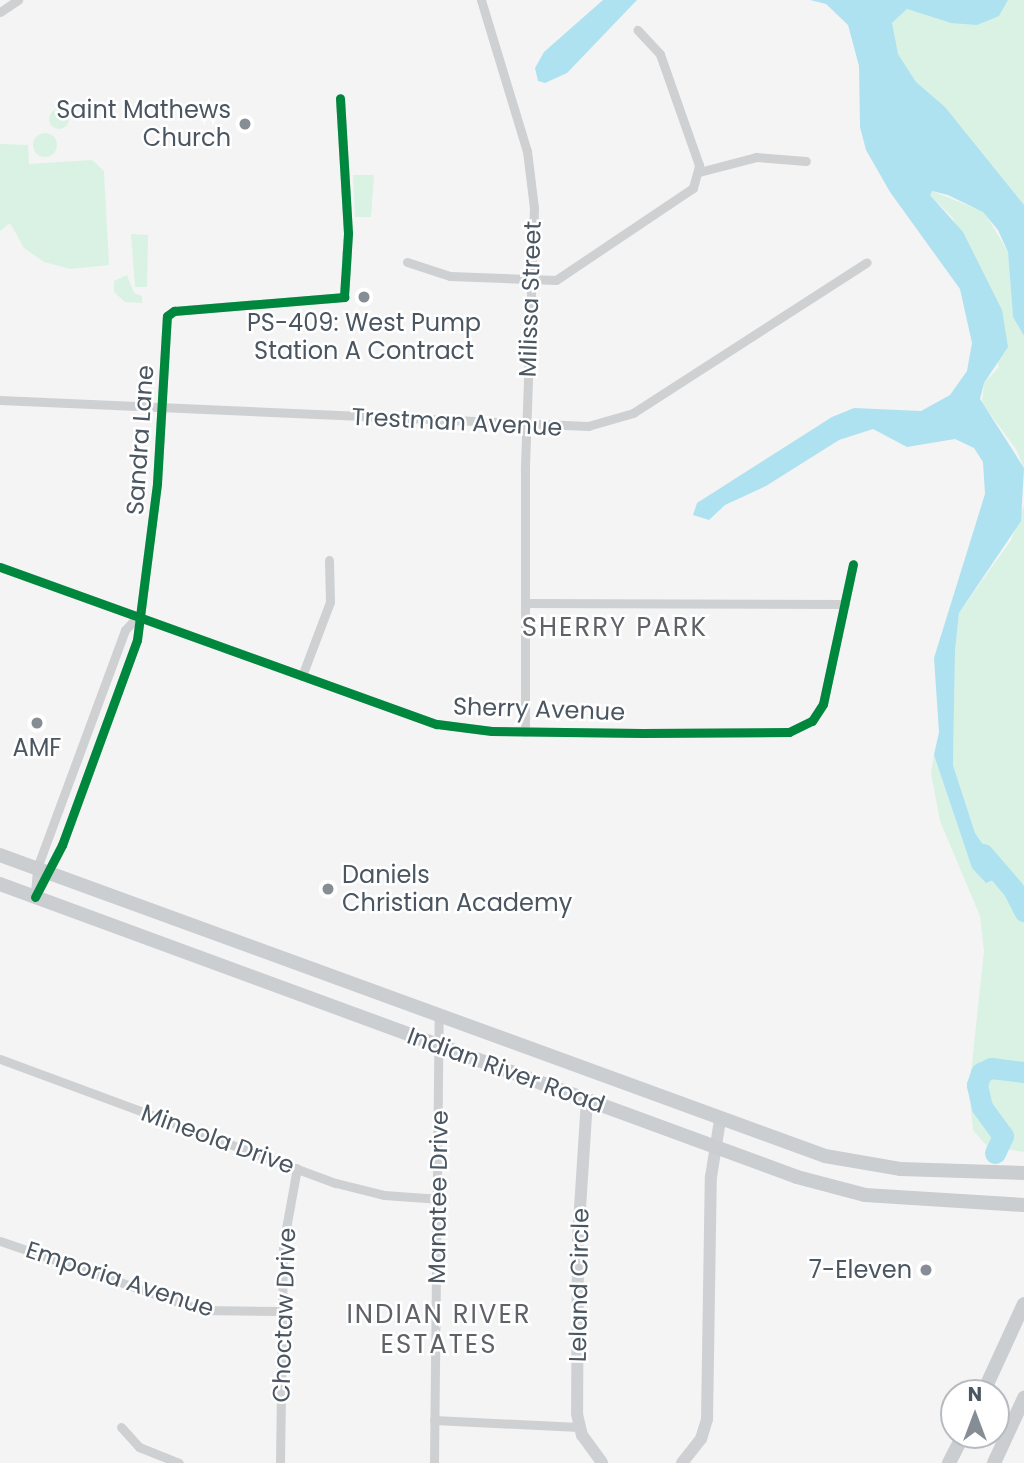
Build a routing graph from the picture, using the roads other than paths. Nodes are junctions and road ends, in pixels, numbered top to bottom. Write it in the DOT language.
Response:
graph roads {
  1 [pos="481,0"];
  2 [pos="16,1"];
  3 [pos="0,12"];
  4 [pos="638,30"];
  5 [pos="340,98"];
  6 [pos="806,161"];
  7 [pos="699,172"];
  8 [pos="407,262"];
  9 [pos="867,262"];
  10 [pos="532,280"];
  11 [pos="0,400"];
  12 [pos="162,408"];
  13 [pos="526,427"];
  14 [pos="329,559"];
  15 [pos="853,564"];
  16 [pos="0,567"];
  17 [pos="526,603"];
  18 [pos="845,604"];
  19 [pos="139,615"];
  20 [pos="302,676"];
  21 [pos="525,732"];
  22 [pos="0,855"];
  23 [pos="44,871"];
  24 [pos="0,884"];
  25 [pos="35,897"];
  26 [pos="439,1014"];
  27 [pos="439,1045"];
  28 [pos="0,1059"];
  29 [pos="587,1100"];
  30 [pos="720,1120"];
  31 [pos="715,1147"];
  32 [pos="297,1168"];
  33 [pos="1024,1174"];
  34 [pos="440,1199"];
  35 [pos="1024,1205"];
  36 [pos="0,1241"];
  37 [pos="1024,1304"];
  38 [pos="282,1311"];
  39 [pos="989,1379"];
  40 [pos="1024,1398"];
  41 [pos="435,1420"];
  42 [pos="121,1427"];
  43 [pos="579,1427"];
  44 [pos="179,1463"];
  45 [pos="280,1463"];
  46 [pos="434,1463"];
  47 [pos="602,1463"];
  48 [pos="682,1463"];
  49 [pos="994,1463"];
  1 -- 10 [label="street, Milissa Street"];
  2 -- 3 [label="street"];
  4 -- 7 [label="street"];
  5 -- 12 [label="street, Sandra Lane"];
  6 -- 7 [label="street"];
  7 -- 10 [label="street"];
  8 -- 10 [label="street"];
  9 -- 13 [label="street, Trestman Avenue"];
  10 -- 13 [label="street, Milissa Street"];
  11 -- 12 [label="street, Trestman Avenue"];
  12 -- 13 [label="street, Trestman Avenue"];
  12 -- 19 [label="street, Sandra Lane"];
  13 -- 17 [label="street, Milissa Street"];
  14 -- 20 [label="street"];
  15 -- 18 [label="street, Sherry Avenue"];
  16 -- 19 [label="street, Sherry Avenue"];
  17 -- 18 [label="street"];
  17 -- 21 [label="street, Milissa Street"];
  18 -- 21 [label="street, Sherry Avenue"];
  19 -- 20 [label="street, Sherry Avenue"];
  19 -- 23 [label="street, Sandra Lane"];
  19 -- 23 [label="street, Sandra Lane"];
  20 -- 21 [label="street, Sherry Avenue"];
  22 -- 23 [label="main road, Indian River Road"];
  23 -- 25 [label="street, Sandra Lane"];
  23 -- 26 [label="main road, Indian River Road"];
  24 -- 25 [label="main road, Indian River Road"];
  25 -- 27 [label="main road, Indian River Road"];
  26 -- 27 [label="street, Manatee Drive"];
  26 -- 30 [label="main road, Indian River Road"];
  27 -- 29 [label="main road, Indian River Road"];
  27 -- 34 [label="street, Manatee Drive"];
  28 -- 32 [label="street, Mineola Drive"];
  29 -- 31 [label="main road, Indian River Road"];
  29 -- 43 [label="street, Leland Circle"];
  30 -- 31 [label="street"];
  30 -- 33 [label="main road, Indian River Road"];
  31 -- 35 [label="main road, Indian River Road"];
  31 -- 48 [label="street"];
  32 -- 34 [label="street, Mineola Drive"];
  32 -- 38 [label="street, Choctaw Drive"];
  34 -- 41 [label="street, Manatee Drive"];
  36 -- 38 [label="street, Emporia Avenue"];
  37 -- 39 [label="main road"];
  38 -- 45 [label="street, Choctaw Drive"];
  40 -- 49 [label="main road"];
  41 -- 43 [label="street"];
  41 -- 46 [label="street, Manatee Drive"];
  42 -- 44 [label="street"];
  43 -- 47 [label="street"];
}
